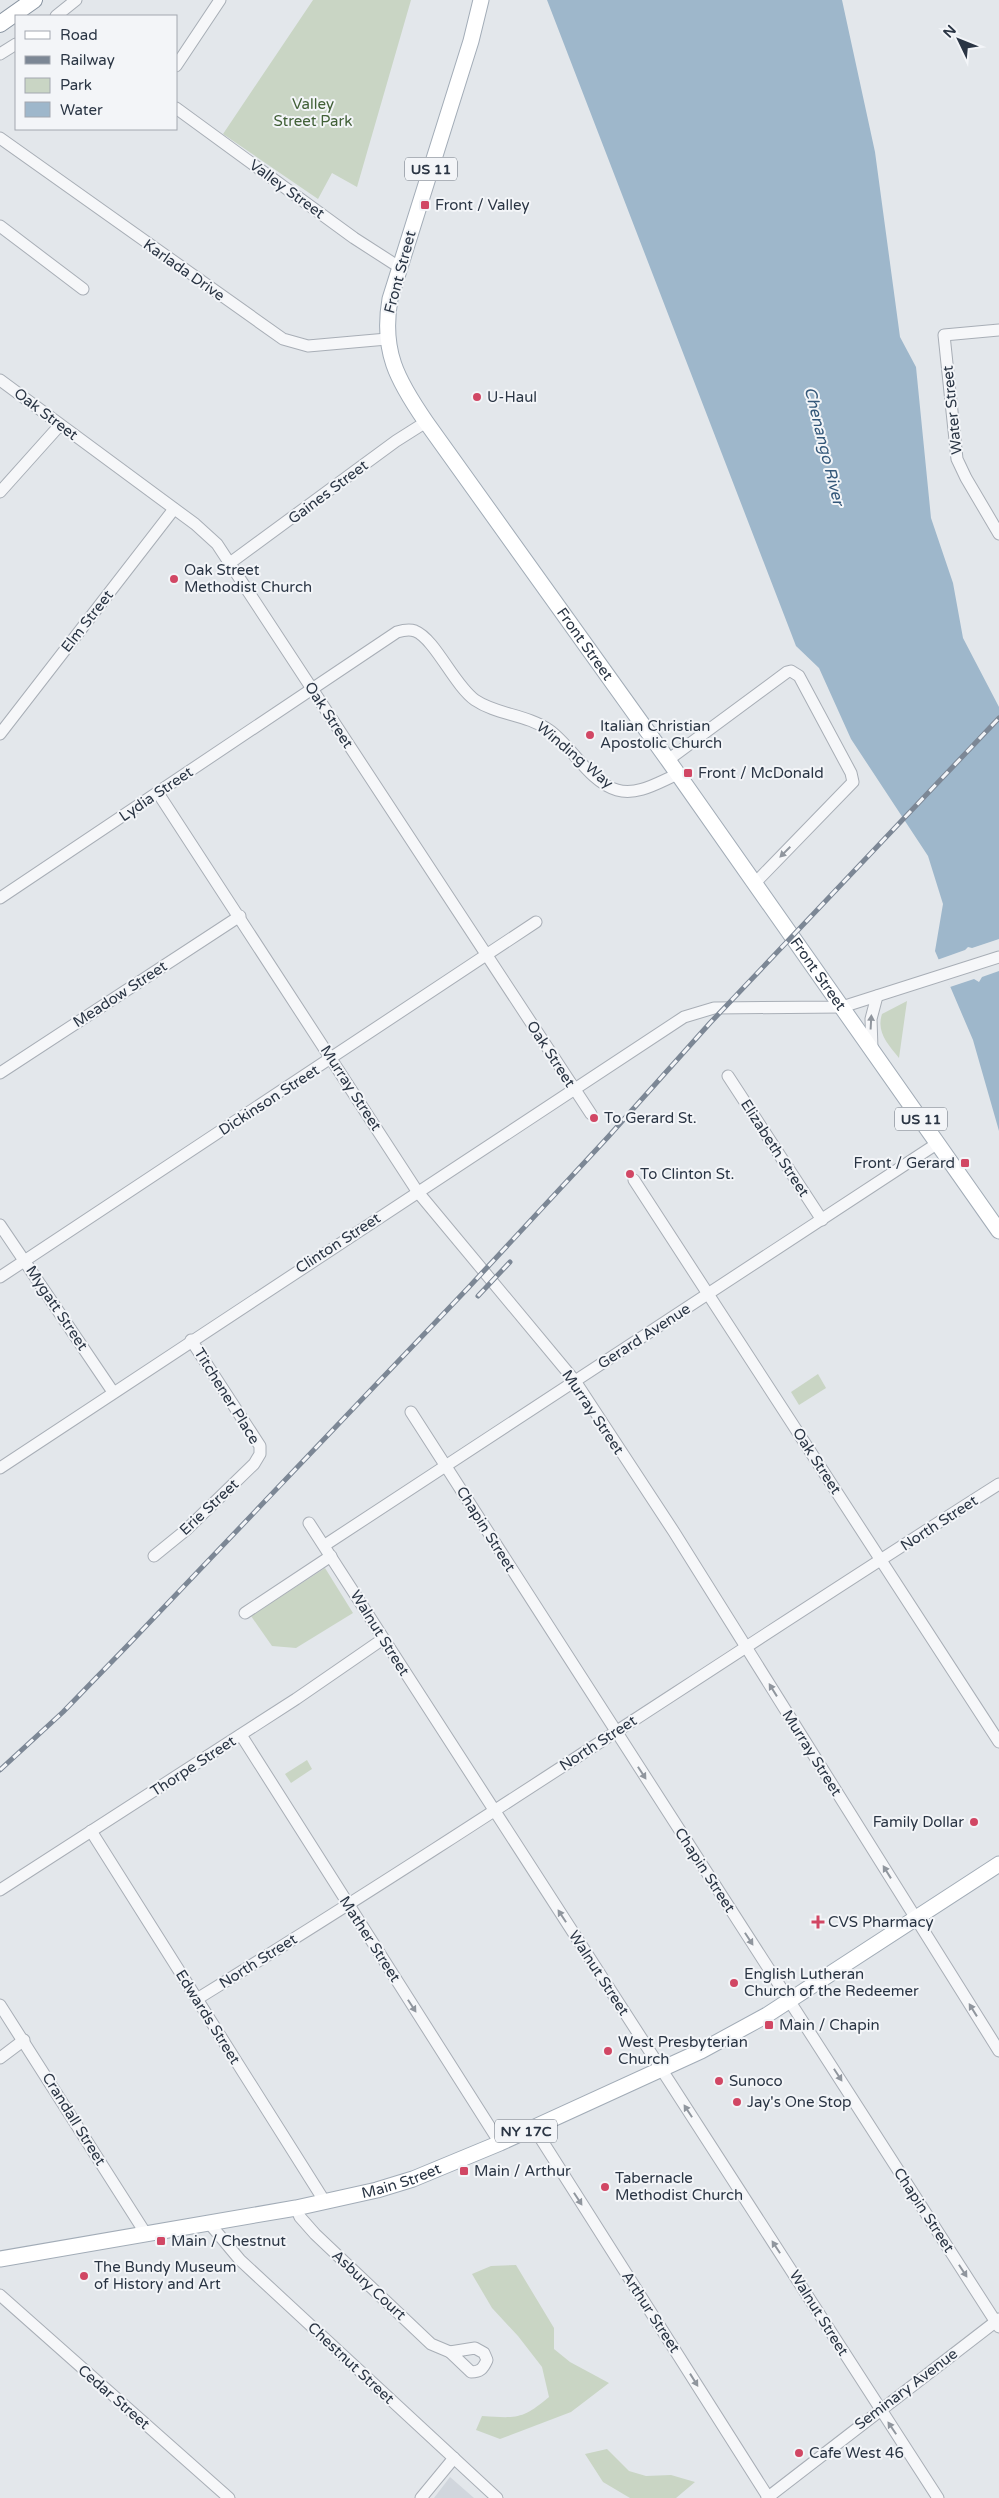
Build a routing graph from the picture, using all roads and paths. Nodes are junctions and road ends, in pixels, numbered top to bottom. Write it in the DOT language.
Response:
graph roads {
  1 [pos="34,0"];
  2 [pos="76,0"];
  3 [pos="220,0"];
  4 [pos="481,0"];
  5 [pos="57,15"];
  6 [pos="0,24"];
  7 [pos="15,45"];
  8 [pos="0,54"];
  9 [pos="178,63"];
  10 [pos="178,109"];
  11 [pos="0,138"];
  12 [pos="0,226"];
  13 [pos="400,266"];
  14 [pos="83,289"];
  15 [pos="999,330"];
  16 [pos="387,339"];
  17 [pos="0,380"];
  18 [pos="426,422"];
  19 [pos="60,425"];
  20 [pos="0,492"];
  21 [pos="174,509"];
  22 [pos="999,534"];
  23 [pos="230,563"];
  24 [pos="312,689"];
  25 [pos="0,734"];
  26 [pos="668,760"];
  27 [pos="678,774"];
  28 [pos="158,793"];
  29 [pos="755,882"];
  30 [pos="0,898"];
  31 [pos="240,916"];
  32 [pos="536,922"];
  33 [pos="486,956"];
  34 [pos="999,957"];
  35 [pos="877,996"];
  36 [pos="842,1007"];
  37 [pos="872,1049"];
  38 [pos="333,1058"];
  39 [pos="0,1073"];
  40 [pos="728,1076"];
  41 [pos="574,1089"];
  42 [pos="591,1114"];
  43 [pos="938,1143"];
  44 [pos="634,1180"];
  45 [pos="418,1191"];
  46 [pos="822,1220"];
  47 [pos="0,1225"];
  48 [pos="999,1231"];
  49 [pos="25,1260"];
  50 [pos="0,1277"];
  51 [pos="708,1294"];
  52 [pos="191,1340"];
  53 [pos="574,1381"];
  54 [pos="113,1392"];
  55 [pos="411,1412"];
  56 [pos="260,1454"];
  57 [pos="446,1467"];
  58 [pos="0,1468"];
  59 [pos="999,1484"];
  60 [pos="309,1523"];
  61 [pos="324,1545"];
  62 [pos="154,1556"];
  63 [pos="331,1556"];
  64 [pos="881,1560"];
  65 [pos="245,1614"];
  66 [pos="383,1639"];
  67 [pos="746,1647"];
  68 [pos="615,1732"];
  69 [pos="240,1734"];
  70 [pos="999,1742"];
  71 [pos="493,1810"];
  72 [pos="91,1832"];
  73 [pos="999,1864"];
  74 [pos="0,1890"];
  75 [pos="348,1906"];
  76 [pos="916,1918"];
  77 [pos="196,1999"];
  78 [pos="790,2000"];
  79 [pos="0,2005"];
  80 [pos="24,2040"];
  81 [pos="999,2051"];
  82 [pos="0,2058"];
  83 [pos="662,2070"];
  84 [pos="534,2128"];
  85 [pos="500,2143"];
  86 [pos="325,2202"];
  87 [pos="296,2208"];
  88 [pos="209,2223"];
  89 [pos="146,2234"];
  90 [pos="0,2259"];
  91 [pos="0,2294"];
  92 [pos="998,2322"];
  93 [pos="450,2352"];
  94 [pos="879,2409"];
  95 [pos="454,2458"];
  96 [pos="768,2497"];
  97 [pos="229,2498"];
  98 [pos="421,2498"];
  99 [pos="497,2498"];
  100 [pos="938,2498"];
  1 -- 6 [label="highway"];
  2 -- 5 [label="street"];
  3 -- 9 [label="street"];
  4 -- 13 [label="main road, Front Street / US 11"];
  7 -- 8 [label="street"];
  10 -- 13 [label="street, Valley Street"];
  11 -- 16 [label="street, Karlada Drive"];
  12 -- 14 [label="street"];
  13 -- 16 [label="main road, Front Street / US 11"];
  15 -- 22 [label="street, Water Street"];
  16 -- 18 [label="main road, Front Street / US 11"];
  17 -- 19 [label="street, Oak Street"];
  18 -- 23 [label="street, Gaines Street"];
  18 -- 26 [label="main road, Front Street / US 11"];
  19 -- 20 [label="street"];
  19 -- 21 [label="street, Oak Street"];
  21 -- 23 [label="street, Oak Street"];
  21 -- 25 [label="street, Elm Street"];
  23 -- 24 [label="street, Oak Street"];
  24 -- 27 [label="street, Winding Way"];
  24 -- 28 [label="street, Lydia Street"];
  24 -- 33 [label="street, Oak Street"];
  26 -- 27 [label="main road, Front Street / US 11"];
  26 -- 29 [label="street, one-way"];
  27 -- 29 [label="main road, Front Street / US 11"];
  28 -- 30 [label="street, Lydia Street"];
  28 -- 31 [label="street, Murray Street"];
  29 -- 36 [label="main road, Front Street / US 11"];
  31 -- 38 [label="street, Murray Street"];
  31 -- 39 [label="street, Meadow Street"];
  32 -- 33 [label="street, Dickinson Street"];
  33 -- 38 [label="street, Dickinson Street"];
  33 -- 41 [label="street, Oak Street"];
  34 -- 35 [label="street, Clinton Street"];
  35 -- 36 [label="street, Clinton Street"];
  37 -- 35 [label="street, one-way"];
  36 -- 37 [label="main road, Front Street / US 11"];
  36 -- 41 [label="street, Clinton Street"];
  37 -- 43 [label="main road, Front Street / US 11"];
  38 -- 45 [label="street, Murray Street"];
  38 -- 49 [label="street, Dickinson Street"];
  40 -- 46 [label="street, Elizabeth Street"];
  41 -- 42 [label="street, Oak Street"];
  41 -- 45 [label="street, Clinton Street"];
  43 -- 46 [label="street, Gerard Avenue"];
  43 -- 48 [label="main road, Front Street / US 11"];
  44 -- 51 [label="street, Oak Street"];
  45 -- 52 [label="street, Clinton Street"];
  45 -- 53 [label="street, Murray Street"];
  46 -- 51 [label="street, Gerard Avenue"];
  47 -- 49 [label="street, Mygatt Street"];
  49 -- 50 [label="street, Dickinson Street"];
  49 -- 54 [label="street, Mygatt Street"];
  51 -- 53 [label="street, Gerard Avenue"];
  51 -- 64 [label="street, Oak Street"];
  52 -- 54 [label="street, Clinton Street"];
  52 -- 56 [label="street, Titchener Place"];
  53 -- 57 [label="street, Gerard Avenue"];
  53 -- 67 [label="street, Murray Street"];
  54 -- 58 [label="street, Clinton Street"];
  55 -- 57 [label="street, Chapin Street"];
  56 -- 62 [label="street, Erie Street"];
  57 -- 61 [label="street, Gerard Avenue"];
  57 -- 68 [label="street, Chapin Street"];
  59 -- 64 [label="street, North Street"];
  60 -- 61 [label="street, Walnut Street"];
  61 -- 63 [label="street, Walnut Street"];
  63 -- 65 [label="street"];
  63 -- 66 [label="street, Walnut Street"];
  64 -- 67 [label="street, North Street"];
  64 -- 70 [label="street, Oak Street"];
  66 -- 69 [label="street, Thorpe Street"];
  66 -- 71 [label="street, Walnut Street"];
  67 -- 68 [label="street, North Street"];
  76 -- 67 [label="street, Murray Street, one-way"];
  68 -- 71 [label="street, North Street"];
  68 -- 78 [label="street, Chapin Street, one-way"];
  69 -- 72 [label="street, Thorpe Street"];
  69 -- 75 [label="street, Mather Street"];
  71 -- 75 [label="street, North Street"];
  83 -- 71 [label="street, Walnut Street, one-way"];
  72 -- 74 [label="street, Thorpe Street"];
  72 -- 77 [label="street, Edwards Street"];
  73 -- 76 [label="main road, Main Street / NY 17C"];
  75 -- 77 [label="street, North Street"];
  75 -- 85 [label="street, Mather Street, one-way"];
  76 -- 78 [label="main road, Main Street / NY 17C"];
  81 -- 76 [label="street, Murray Street, one-way"];
  77 -- 86 [label="street, Edwards Street"];
  78 -- 83 [label="main road, Main Street / NY 17C"];
  78 -- 92 [label="street, Chapin Street, one-way"];
  79 -- 80 [label="street, Crandall Street"];
  80 -- 82 [label="street"];
  80 -- 89 [label="street, Crandall Street"];
  83 -- 84 [label="main road, Main Street / NY 17C"];
  94 -- 83 [label="street, Walnut Street, one-way"];
  84 -- 85 [label="main road, Main Street / NY 17C"];
  84 -- 96 [label="street, Arthur Street, one-way"];
  85 -- 86 [label="main road, Main Street / NY 17C"];
  86 -- 87 [label="main road, Main Street / NY 17C"];
  87 -- 88 [label="main road, Main Street / NY 17C"];
  87 -- 93 [label="street, Asbury Court"];
  88 -- 89 [label="main road, Main Street / NY 17C"];
  88 -- 95 [label="street, Chestnut Street"];
  89 -- 90 [label="main road, Main Street / NY 17C"];
  91 -- 97 [label="street, Cedar Street"];
  92 -- 94 [label="street, Seminary Avenue"];
  94 -- 96 [label="street, Seminary Avenue"];
  100 -- 94 [label="street, Walnut Street, one-way"];
  95 -- 98 [label="street"];
  95 -- 99 [label="street, Chestnut Street"];
}
